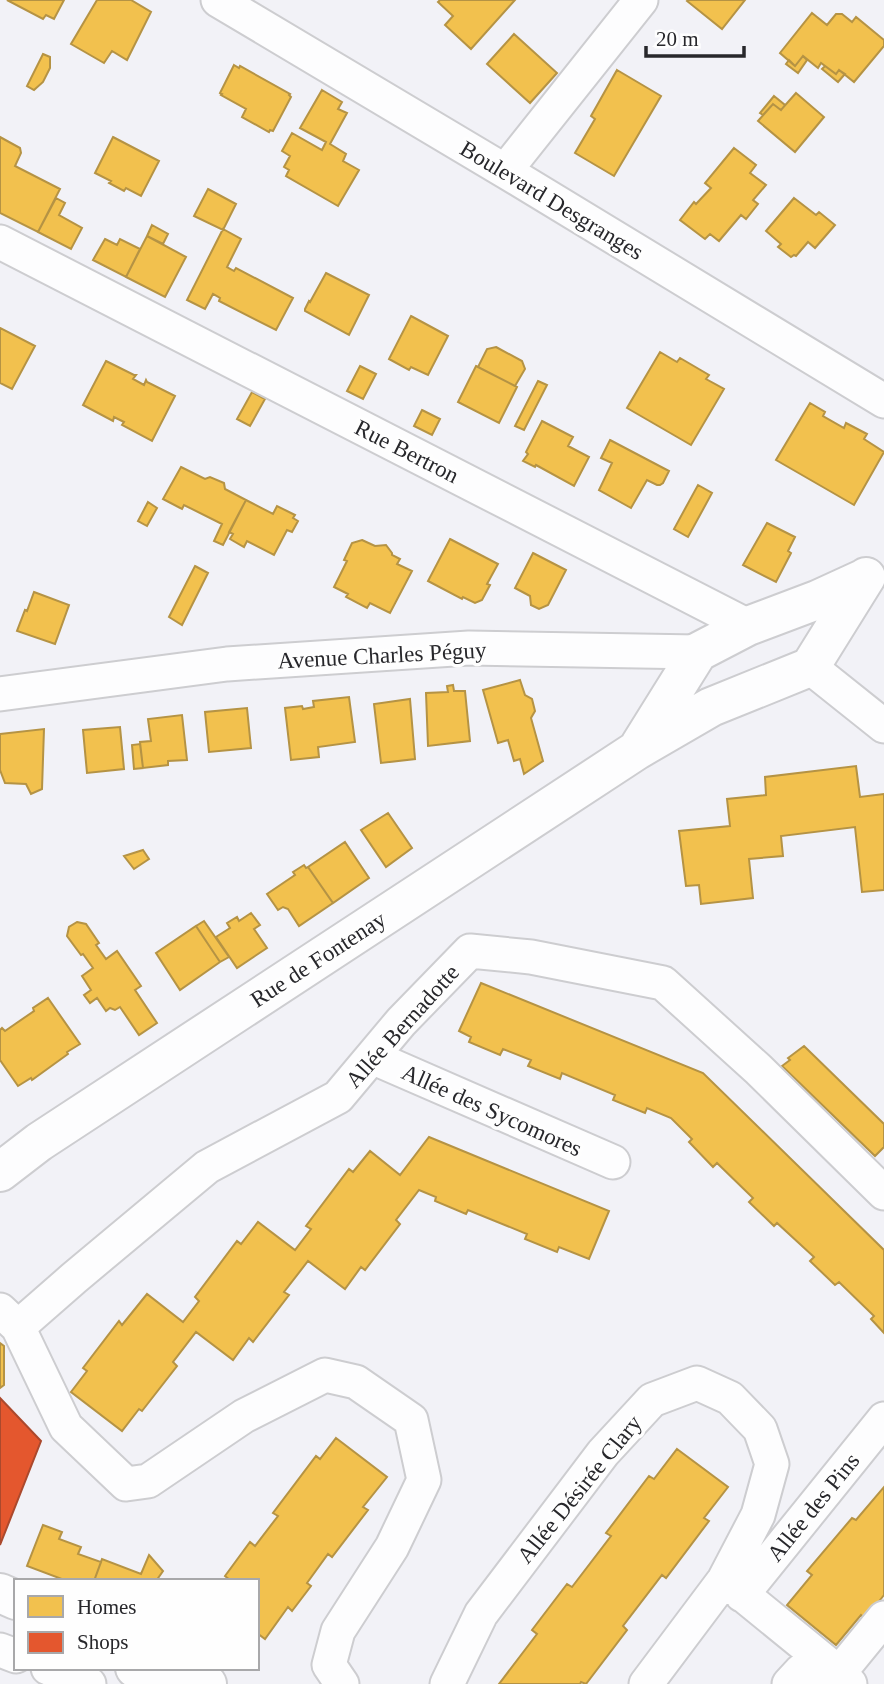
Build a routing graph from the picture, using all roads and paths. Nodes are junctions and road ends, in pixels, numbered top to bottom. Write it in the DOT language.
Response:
graph roads {
  1 [pos="218,0"];
  2 [pos="641,0"];
  3 [pos="505,171"];
  4 [pos="0,242"];
  5 [pos="884,401"];
  6 [pos="874,570"];
  7 [pos="748,626"];
  8 [pos="698,652"];
  9 [pos="810,667"];
  10 [pos="756,688"];
  11 [pos="0,694"];
  12 [pos="884,726"];
  13 [pos="637,750"];
  14 [pos="372,1057"];
  15 [pos="613,1162"];
  16 [pos="0,1172"];
  17 [pos="884,1193"];
  18 [pos="9,1319"];
  19 [pos="884,1419"];
  20 [pos="733,1587"];
  21 [pos="884,1618"];
  22 [pos="53,1670"];
  23 [pos="140,1670"];
  24 [pos="183,1670"];
  25 [pos="844,1679"];
  26 [pos="89,1684"];
  27 [pos="169,1684"];
  28 [pos="207,1684"];
  29 [pos="342,1684"];
  30 [pos="447,1684"];
  31 [pos="646,1684"];
  32 [pos="789,1684"];
  1 -- 3 [label="street, Boulevard Desgranges"];
  2 -- 3 [label="street"];
  3 -- 5 [label="street, Boulevard Desgranges"];
  4 -- 7 [label="street, Rue Bertron"];
  6 -- 7 [label="main road"];
  6 -- 9 [label="main road"];
  7 -- 8 [label="main road"];
  7 -- 9 [label="main road, Rue Bertron"];
  8 -- 10 [label="main road"];
  8 -- 11 [label="street, Avenue Charles Péguy"];
  8 -- 13 [label="main road, Rue de Fontenay"];
  9 -- 10 [label="main road, Rue de Fontenay"];
  9 -- 12 [label="street"];
  10 -- 13 [label="main road, Rue de Fontenay"];
  13 -- 16 [label="main road, Rue de Fontenay"];
  14 -- 15 [label="street, Allée des Sycomores"];
  14 -- 17 [label="street, Allée Bernadotte"];
  14 -- 18 [label="street, Allée Bernadotte"];
  18 -- 29 [label="street"];
  19 -- 20 [label="street, Allée des Pins"];
  20 -- 25 [label="street"];
  20 -- 30 [label="street, Allée Désirée Clary"];
  20 -- 31 [label="street"];
  21 -- 25 [label="street"];
  22 -- 26 [label="street"];
  23 -- 27 [label="main road"];
  24 -- 28 [label="main road"];
  25 -- 32 [label="street"];
}
